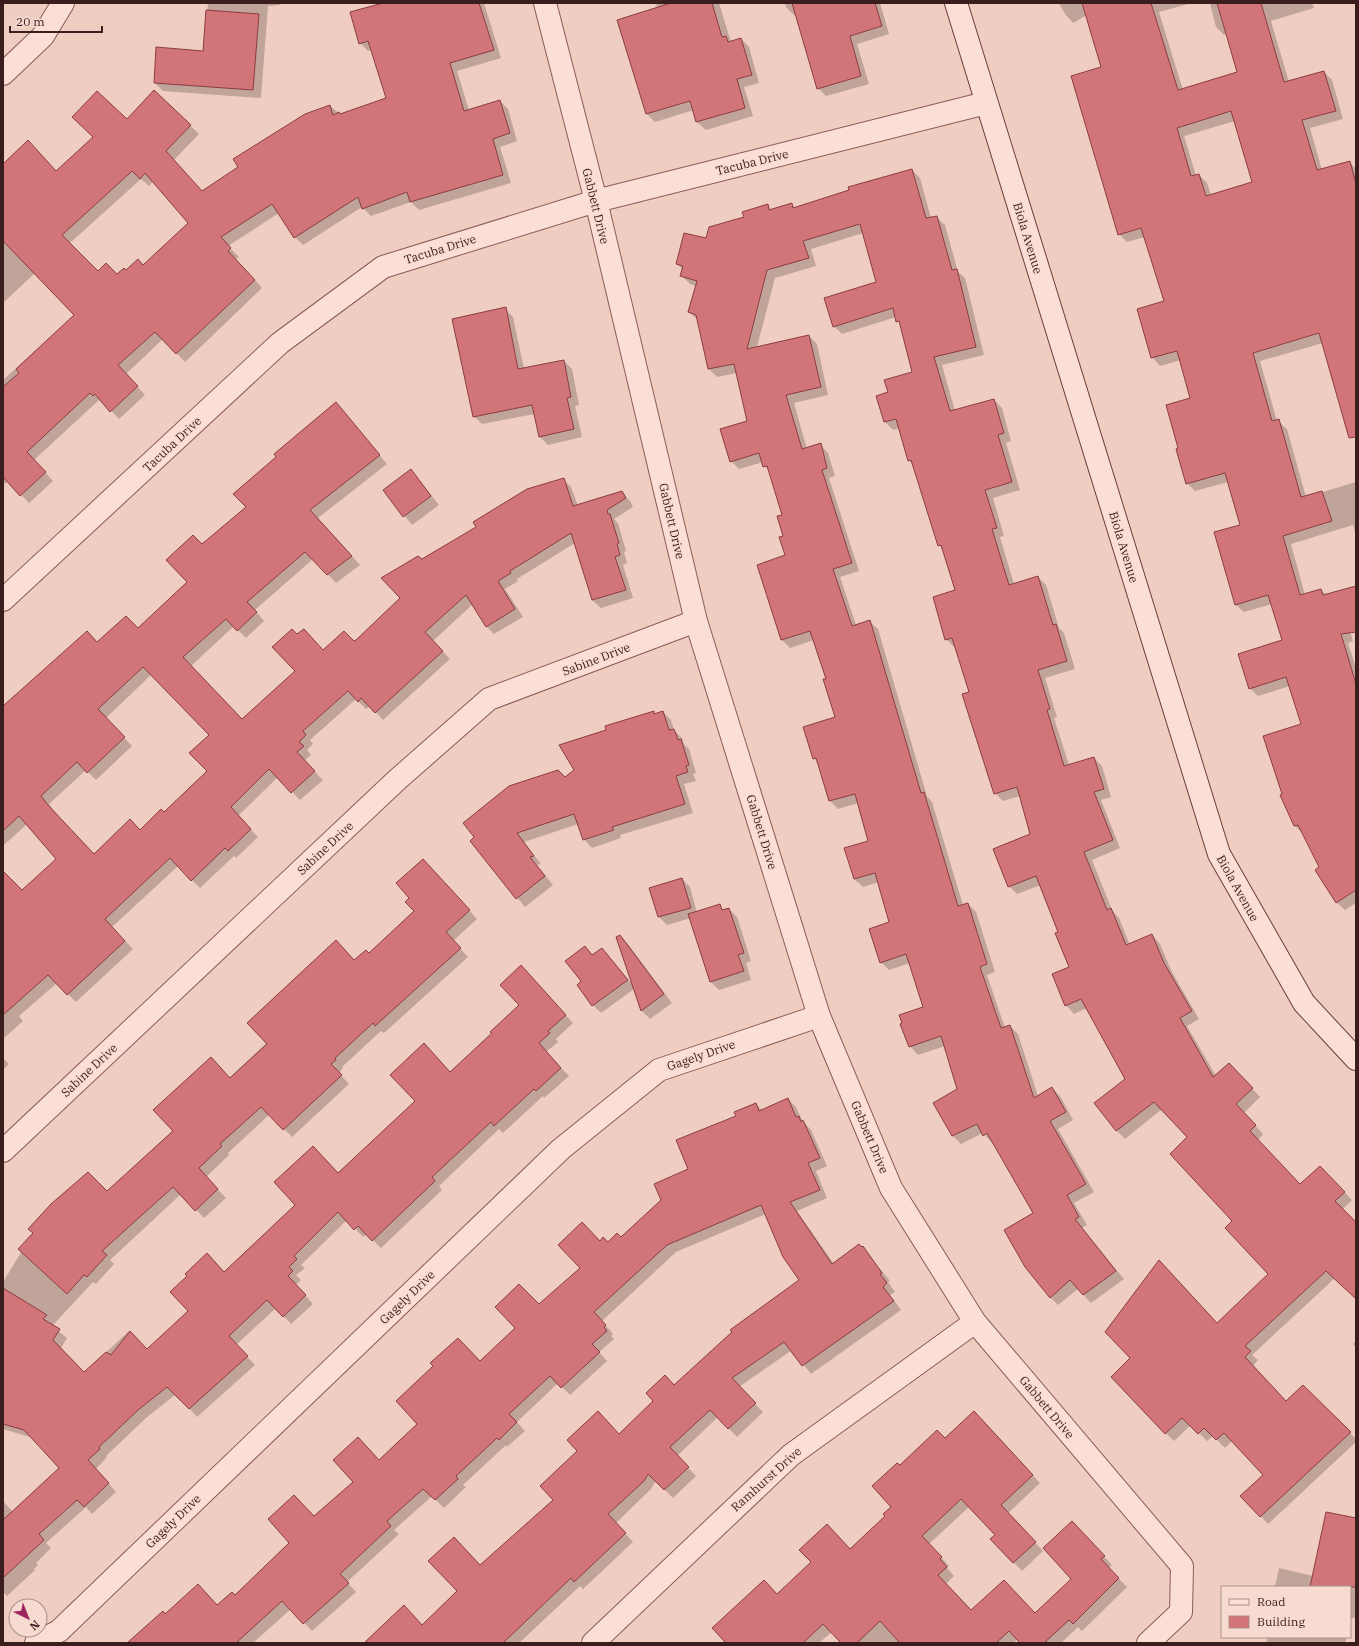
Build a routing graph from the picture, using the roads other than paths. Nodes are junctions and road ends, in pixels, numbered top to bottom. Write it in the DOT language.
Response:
graph roads {
  1 [pos="63,3"];
  2 [pos="545,3"];
  3 [pos="956,3"];
  4 [pos="3,74"];
  5 [pos="986,102"];
  6 [pos="596,201"];
  7 [pos="3,600"];
  8 [pos="696,621"];
  9 [pos="819,1016"];
  10 [pos="1356,1059"];
  11 [pos="3,1151"];
  12 [pos="975,1322"];
  13 [pos="36,1643"];
  14 [pos="593,1643"];
  15 [pos="1148,1643"];
  1 -- 4 [label="street"];
  2 -- 6 [label="street, Gabbett Drive"];
  3 -- 5 [label="street, Biola Avenue"];
  5 -- 6 [label="street, Tacuba Drive"];
  5 -- 10 [label="street, Biola Avenue"];
  6 -- 7 [label="street, Tacuba Drive"];
  6 -- 8 [label="street, Gabbett Drive"];
  8 -- 9 [label="street, Gabbett Drive"];
  8 -- 11 [label="street, Sabine Drive"];
  9 -- 12 [label="street, Gabbett Drive"];
  9 -- 13 [label="street, Gagely Drive"];
  12 -- 14 [label="street, Ramhurst Drive"];
  12 -- 15 [label="street, Gabbett Drive"];
}
